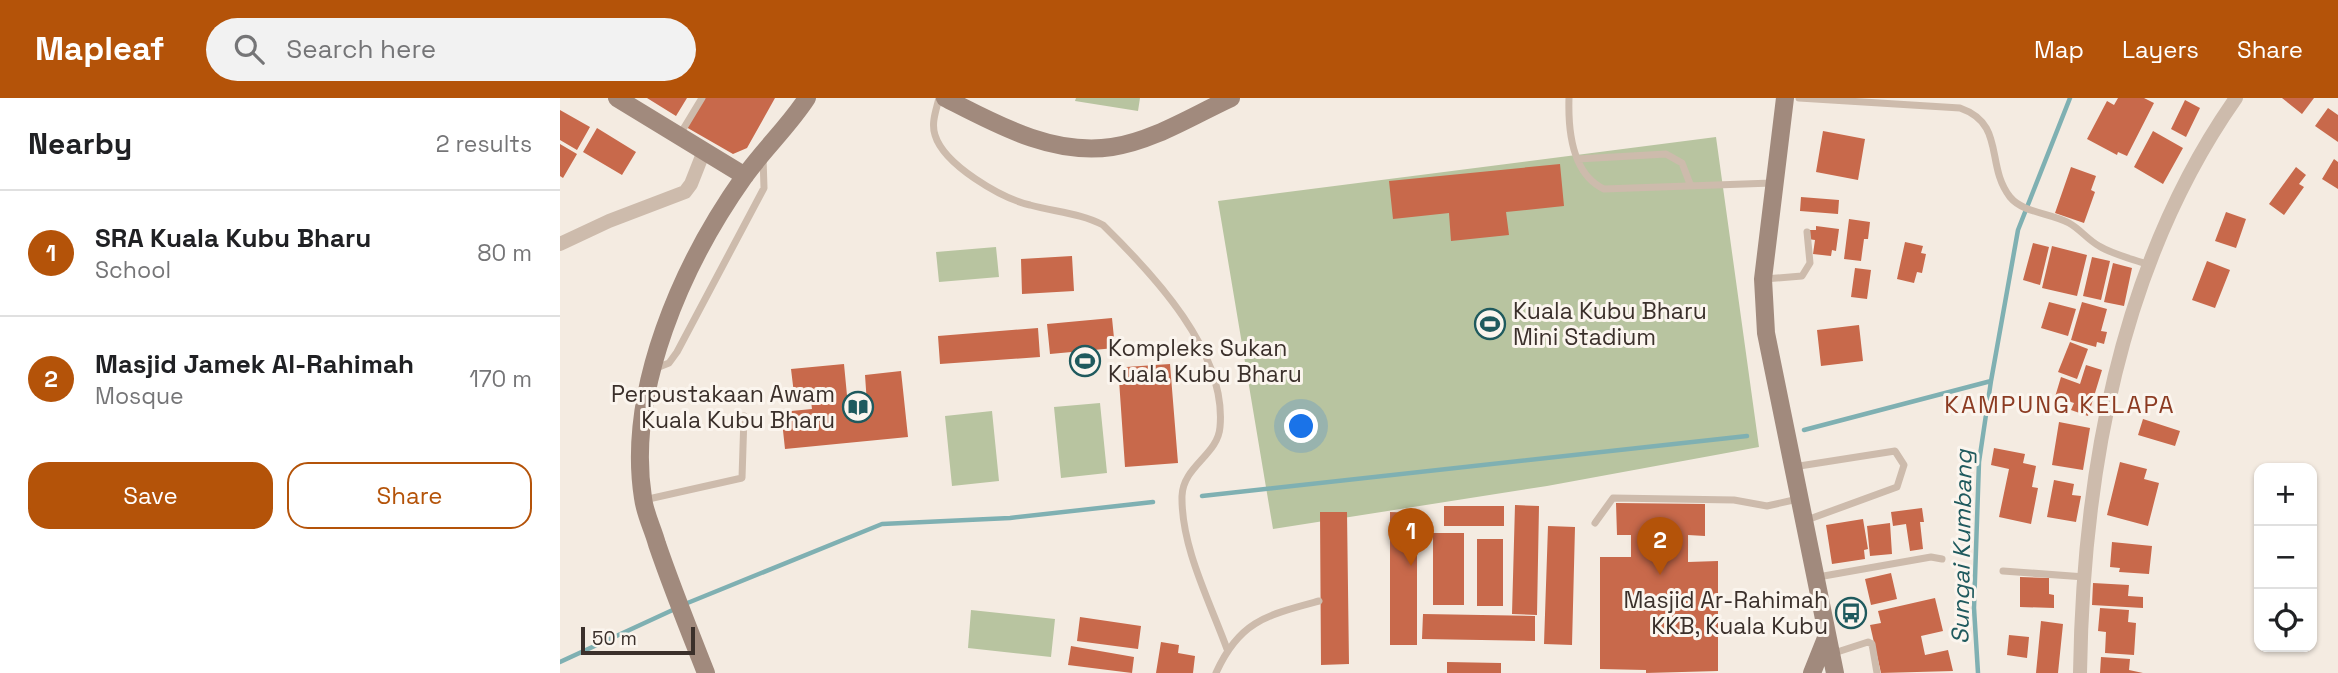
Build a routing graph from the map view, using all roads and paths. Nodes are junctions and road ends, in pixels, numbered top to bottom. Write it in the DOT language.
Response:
graph roads {
  1 [pos="617,98"];
  2 [pos="702,98"];
  3 [pos="807,98"];
  4 [pos="939,98"];
  5 [pos="945,98"];
  6 [pos="1231,98"];
  7 [pos="1569,98"];
  8 [pos="1785,98"];
  9 [pos="1800,98"];
  10 [pos="2236,98"];
  11 [pos="679,136"];
  12 [pos="705,151"];
  13 [pos="763,156"];
  14 [pos="1578,159"];
  15 [pos="745,176"];
  16 [pos="1776,183"];
  17 [pos="1690,184"];
  18 [pos="1807,232"];
  19 [pos="560,244"];
  20 [pos="2150,265"];
  21 [pos="1763,279"];
  22 [pos="652,370"];
  23 [pos="744,416"];
  24 [pos="1792,467"];
  25 [pos="1799,499"];
  26 [pos="643,500"];
  27 [pos="1804,521"];
  28 [pos="1595,523"];
  29 [pos="1942,559"];
  30 [pos="2003,571"];
  31 [pos="1818,576"];
  32 [pos="2085,577"];
  33 [pos="1319,601"];
  34 [pos="1828,631"];
  35 [pos="1227,649"];
  36 [pos="1831,654"];
  37 [pos="706,673"];
  38 [pos="1216,673"];
  39 [pos="1812,673"];
  40 [pos="1835,673"];
  41 [pos="1877,673"];
  42 [pos="2080,673"];
  1 -- 11 [label="street"];
  2 -- 11 [label="lane"];
  3 -- 13 [label="street"];
  4 -- 35 [label="lane"];
  5 -- 6 [label="street"];
  7 -- 14 [label="lane"];
  8 -- 16 [label="street"];
  9 -- 20 [label="lane"];
  10 -- 20 [label="street"];
  11 -- 12 [label="street"];
  12 -- 15 [label="street"];
  12 -- 19 [label="street"];
  13 -- 15 [label="street"];
  13 -- 22 [label="lane"];
  14 -- 17 [label="lane"];
  14 -- 17 [label="lane"];
  15 -- 22 [label="street"];
  16 -- 17 [label="lane"];
  16 -- 21 [label="street"];
  18 -- 21 [label="lane"];
  20 -- 32 [label="street"];
  21 -- 24 [label="street"];
  22 -- 26 [label="street"];
  23 -- 26 [label="lane"];
  24 -- 25 [label="street"];
  24 -- 27 [label="lane"];
  25 -- 27 [label="street"];
  25 -- 28 [label="lane"];
  26 -- 37 [label="street"];
  27 -- 31 [label="street"];
  29 -- 31 [label="lane"];
  30 -- 32 [label="lane"];
  31 -- 34 [label="street"];
  32 -- 42 [label="street"];
  33 -- 35 [label="lane"];
  34 -- 36 [label="street"];
  34 -- 39 [label="street"];
  35 -- 38 [label="lane"];
  36 -- 40 [label="street"];
  36 -- 41 [label="lane"];
}
